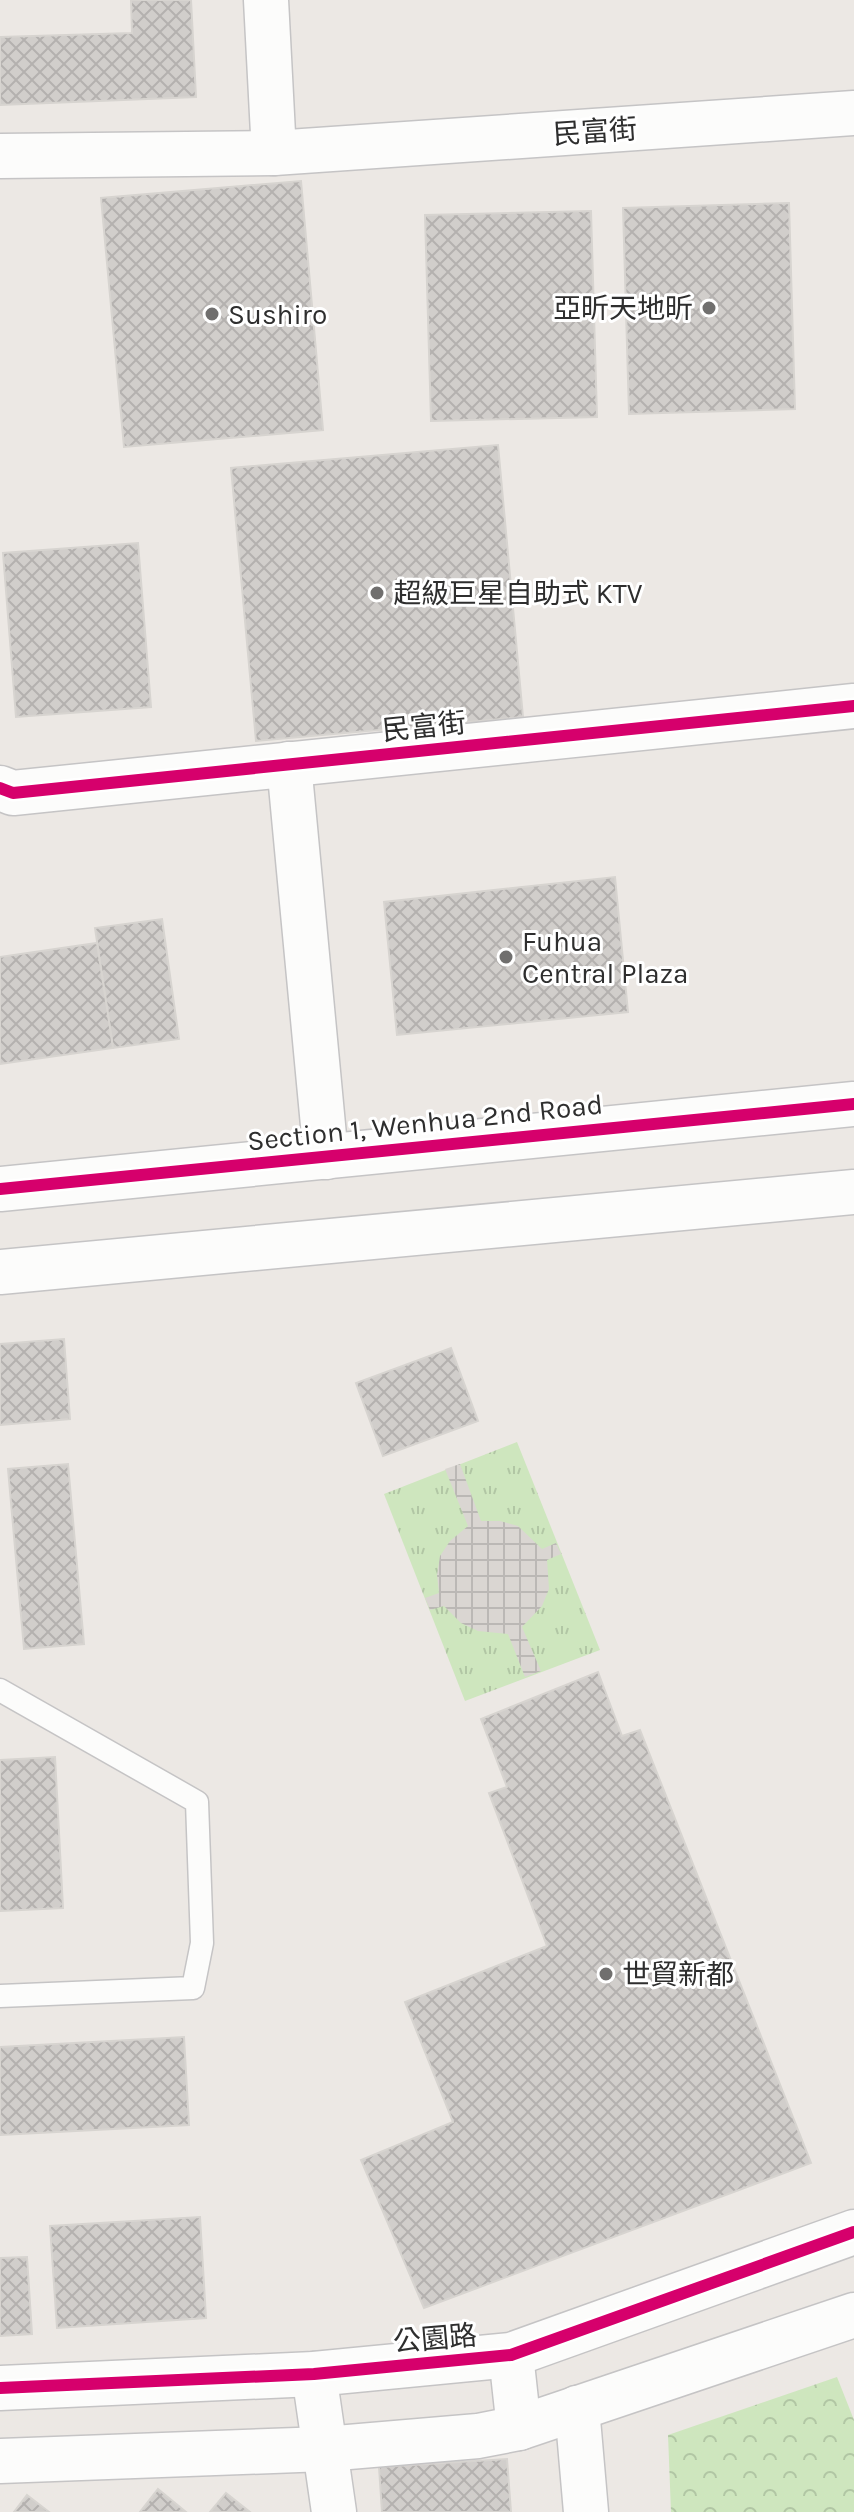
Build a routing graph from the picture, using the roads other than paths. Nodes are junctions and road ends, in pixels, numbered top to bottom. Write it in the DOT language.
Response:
graph roads {
  1 [pos="266,0"];
  2 [pos="854,113"];
  3 [pos="274,153"];
  4 [pos="0,156"];
  5 [pos="854,706"];
  6 [pos="289,764"];
  7 [pos="0,788"];
  8 [pos="854,1104"];
  9 [pos="326,1157"];
  10 [pos="0,1189"];
  11 [pos="854,1192"];
  12 [pos="0,1272"];
  13 [pos="0,1690"];
  14 [pos="0,1996"];
  15 [pos="854,2232"];
  16 [pos="854,2315"];
  17 [pos="511,2355"];
  18 [pos="314,2374"];
  19 [pos="0,2388"];
  20 [pos="577,2408"];
  21 [pos="519,2428"];
  22 [pos="325,2449"];
  23 [pos="0,2461"];
  24 [pos="334,2512"];
  25 [pos="586,2512"];
  1 -- 3 [label="street"];
  2 -- 3 [label="street, 民富街"];
  3 -- 4 [label="street, 民富街"];
  5 -- 6 [label="street, 民富街"];
  6 -- 7 [label="street, 民富街"];
  6 -- 9 [label="street"];
  8 -- 9 [label="street, Section 1, Wenhua 2nd Road"];
  9 -- 10 [label="street, Section 1, Wenhua 2nd Road"];
  11 -- 12 [label="street"];
  13 -- 14 [label="lane"];
  15 -- 17 [label="street, 公園路"];
  16 -- 20 [label="street"];
  17 -- 18 [label="street, 公園路"];
  17 -- 21 [label="street"];
  18 -- 19 [label="street, 公園路"];
  18 -- 22 [label="street"];
  20 -- 21 [label="street"];
  20 -- 25 [label="street"];
  21 -- 22 [label="street"];
  22 -- 23 [label="street"];
  22 -- 24 [label="street"];
}
